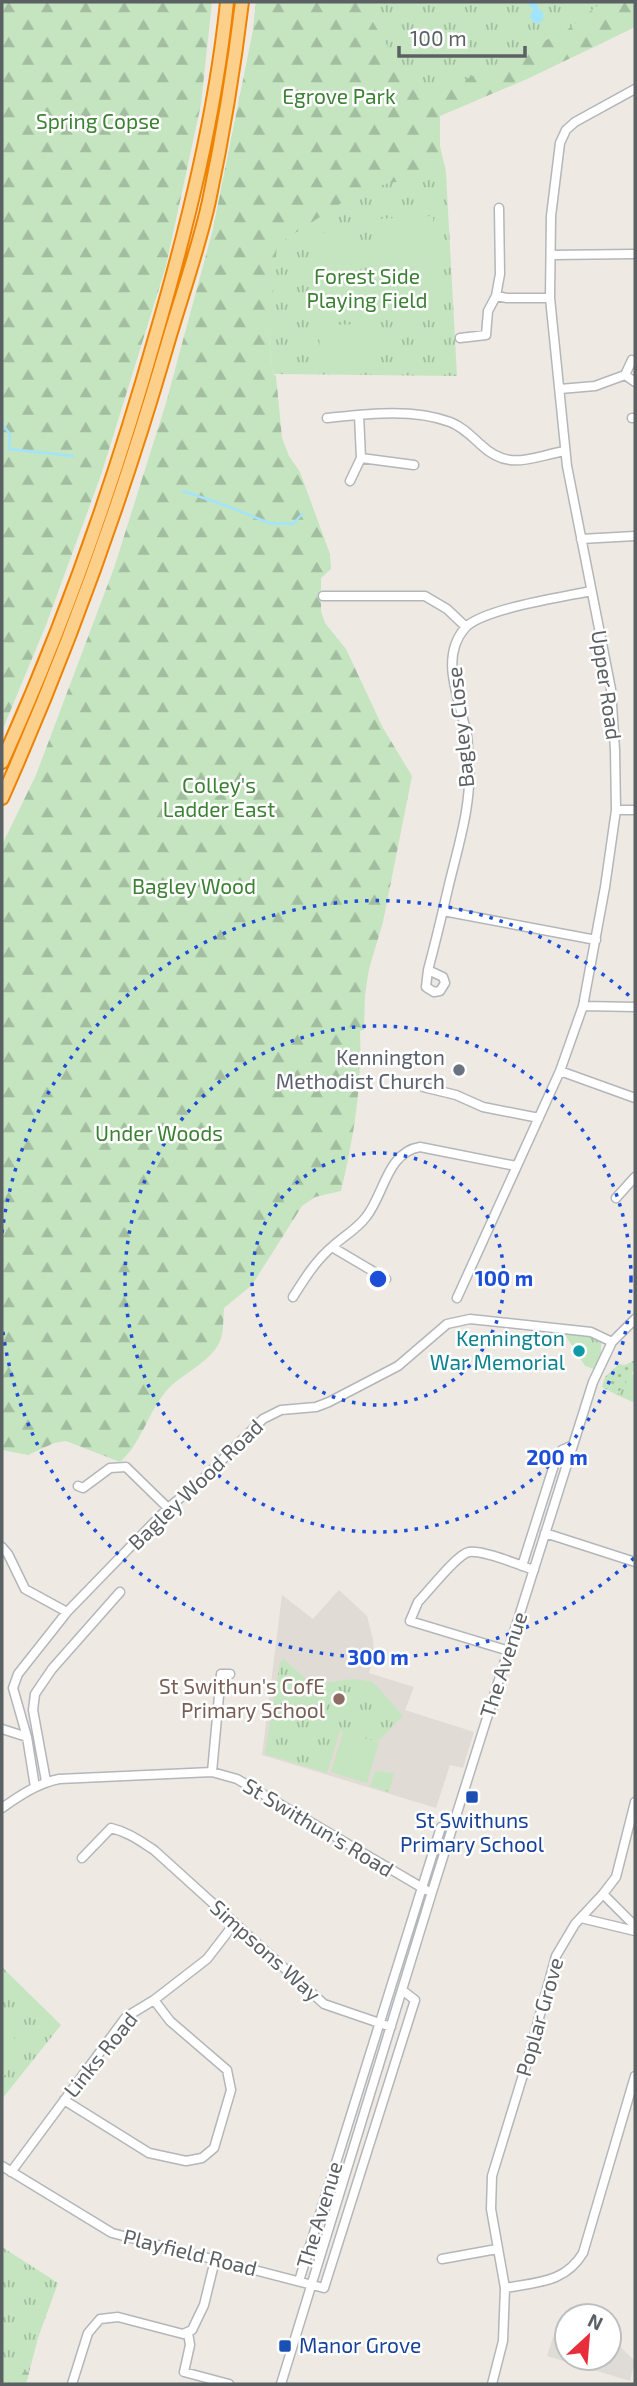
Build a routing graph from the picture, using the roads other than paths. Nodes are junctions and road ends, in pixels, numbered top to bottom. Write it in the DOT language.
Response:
graph roads {
  1 [pos="227,2"];
  2 [pos="242,2"];
  3 [pos="635,89"];
  4 [pos="499,208"];
  5 [pos="551,254"];
  6 [pos="635,254"];
  7 [pos="496,296"];
  8 [pos="550,298"];
  9 [pos="460,338"];
  10 [pos="632,360"];
  11 [pos="625,375"];
  12 [pos="635,382"];
  13 [pos="561,389"];
  14 [pos="359,415"];
  15 [pos="327,418"];
  16 [pos="565,451"];
  17 [pos="361,458"];
  18 [pos="414,465"];
  19 [pos="350,481"];
  20 [pos="635,536"];
  21 [pos="581,539"];
  22 [pos="591,591"];
  23 [pos="323,596"];
  24 [pos="466,627"];
  25 [pos="2,762"];
  26 [pos="2,798"];
  27 [pos="616,810"];
  28 [pos="635,810"];
  29 [pos="443,911"];
  30 [pos="596,940"];
  31 [pos="428,970"];
  32 [pos="583,1006"];
  33 [pos="635,1007"];
  34 [pos="560,1071"];
  35 [pos="423,1087"];
  36 [pos="635,1098"];
  37 [pos="539,1118"];
  38 [pos="516,1166"];
  39 [pos="635,1177"];
  40 [pos="616,1198"];
  41 [pos="332,1247"];
  42 [pos="386,1279"];
  43 [pos="293,1297"];
  44 [pos="457,1298"];
  45 [pos="635,1319"];
  46 [pos="612,1342"];
  47 [pos="573,1445"];
  48 [pos="78,1486"];
  49 [pos="168,1508"];
  50 [pos="545,1533"];
  51 [pos="2,1547"];
  52 [pos="635,1562"];
  53 [pos="522,1566"];
  54 [pos="534,1570"];
  55 [pos="120,1591"];
  56 [pos="67,1612"];
  57 [pos="509,1651"];
  58 [pos="230,1674"];
  59 [pos="2,1729"];
  60 [pos="27,1737"];
  61 [pos="212,1772"];
  62 [pos="46,1782"];
  63 [pos="35,1787"];
  64 [pos="635,1802"];
  65 [pos="2,1808"];
  66 [pos="441,1827"];
  67 [pos="82,1858"];
  68 [pos="422,1889"];
  69 [pos="432,1892"];
  70 [pos="603,1895"];
  71 [pos="580,1918"];
  72 [pos="234,1924"];
  73 [pos="635,1926"];
  74 [pos="635,1931"];
  75 [pos="402,1990"];
  76 [pos="154,2000"];
  77 [pos="379,2023"];
  78 [pos="391,2026"];
  79 [pos="635,2076"];
  80 [pos="64,2100"];
  81 [pos="2,2166"];
  82 [pos="11,2172"];
  83 [pos="497,2249"];
  84 [pos="442,2259"];
  85 [pos="215,2260"];
  86 [pos="299,2281"];
  87 [pos="312,2285"];
  88 [pos="505,2288"];
  89 [pos="188,2333"];
  90 [pos="72,2384"];
  91 [pos="229,2384"];
  92 [pos="281,2384"];
  93 [pos="492,2384"];
  1 -- 25 [label="highway"];
  2 -- 26 [label="highway"];
  3 -- 5 [label="street, Upper Road"];
  4 -- 7 [label="street"];
  5 -- 6 [label="street"];
  5 -- 8 [label="street, Upper Road"];
  7 -- 8 [label="street"];
  7 -- 9 [label="street"];
  8 -- 13 [label="street, Upper Road"];
  10 -- 11 [label="street"];
  11 -- 12 [label="street"];
  11 -- 13 [label="street"];
  13 -- 16 [label="street, Upper Road"];
  14 -- 15 [label="street"];
  14 -- 16 [label="street"];
  14 -- 17 [label="street"];
  16 -- 21 [label="street, Upper Road"];
  17 -- 18 [label="street"];
  17 -- 19 [label="street"];
  20 -- 21 [label="street"];
  21 -- 22 [label="street, Upper Road"];
  22 -- 24 [label="street"];
  22 -- 27 [label="street, Upper Road"];
  23 -- 24 [label="street"];
  24 -- 29 [label="street, Bagley Close"];
  27 -- 28 [label="street"];
  27 -- 30 [label="street, Upper Road"];
  29 -- 30 [label="street"];
  29 -- 31 [label="street, Bagley Close"];
  30 -- 32 [label="street, Upper Road"];
  32 -- 33 [label="street"];
  32 -- 34 [label="street, Upper Road"];
  34 -- 36 [label="street"];
  34 -- 37 [label="street, Upper Road"];
  35 -- 37 [label="street"];
  37 -- 38 [label="street, Upper Road"];
  38 -- 41 [label="street"];
  38 -- 44 [label="street, Upper Road"];
  39 -- 40 [label="street"];
  41 -- 42 [label="street"];
  41 -- 43 [label="street"];
  45 -- 46 [label="street, The Avenue"];
  46 -- 47 [label="street, The Avenue"];
  46 -- 49 [label="street, Bagley Wood Road"];
  47 -- 50 [label="street, The Avenue"];
  47 -- 53 [label="street"];
  48 -- 49 [label="street"];
  49 -- 56 [label="street, Bagley Wood Road"];
  50 -- 52 [label="street"];
  50 -- 54 [label="street, The Avenue"];
  51 -- 56 [label="street"];
  53 -- 54 [label="street"];
  53 -- 57 [label="street"];
  54 -- 57 [label="street, The Avenue"];
  55 -- 62 [label="street"];
  56 -- 60 [label="street, Bagley Wood Road"];
  57 -- 69 [label="street, The Avenue"];
  58 -- 61 [label="street"];
  59 -- 60 [label="street"];
  60 -- 63 [label="street, Bagley Wood Road"];
  61 -- 62 [label="street, St Swithun's Road"];
  61 -- 68 [label="street, St Swithun's Road"];
  62 -- 63 [label="street, St Swithun's Road"];
  63 -- 65 [label="street"];
  64 -- 70 [label="street, Poplar Grove"];
  66 -- 68 [label="street, The Avenue"];
  67 -- 72 [label="street, Simpsons Way"];
  68 -- 69 [label="street, St Swithun's Road"];
  68 -- 77 [label="street, The Avenue"];
  69 -- 75 [label="street, The Avenue"];
  70 -- 71 [label="street, Poplar Grove"];
  70 -- 73 [label="street"];
  71 -- 74 [label="street"];
  71 -- 83 [label="street, Poplar Grove"];
  72 -- 76 [label="street, Links Road"];
  72 -- 77 [label="street, Simpsons Way"];
  75 -- 78 [label="street, The Avenue"];
  75 -- 87 [label="street, The Avenue"];
  76 -- 80 [label="street, Links Road"];
  76 -- 80 [label="street"];
  77 -- 78 [label="street, Simpsons Way"];
  77 -- 86 [label="street, The Avenue"];
  78 -- 87 [label="street, The Avenue"];
  79 -- 88 [label="street"];
  80 -- 82 [label="street, Links Road"];
  81 -- 82 [label="street, Playfield Road"];
  82 -- 85 [label="street, Playfield Road"];
  83 -- 84 [label="street"];
  83 -- 88 [label="street, Poplar Grove"];
  85 -- 86 [label="street, Playfield Road"];
  85 -- 89 [label="street"];
  86 -- 87 [label="street, Playfield Road"];
  87 -- 92 [label="street, The Avenue"];
  88 -- 93 [label="street, Poplar Grove"];
  89 -- 90 [label="street"];
  89 -- 91 [label="street"];
}
